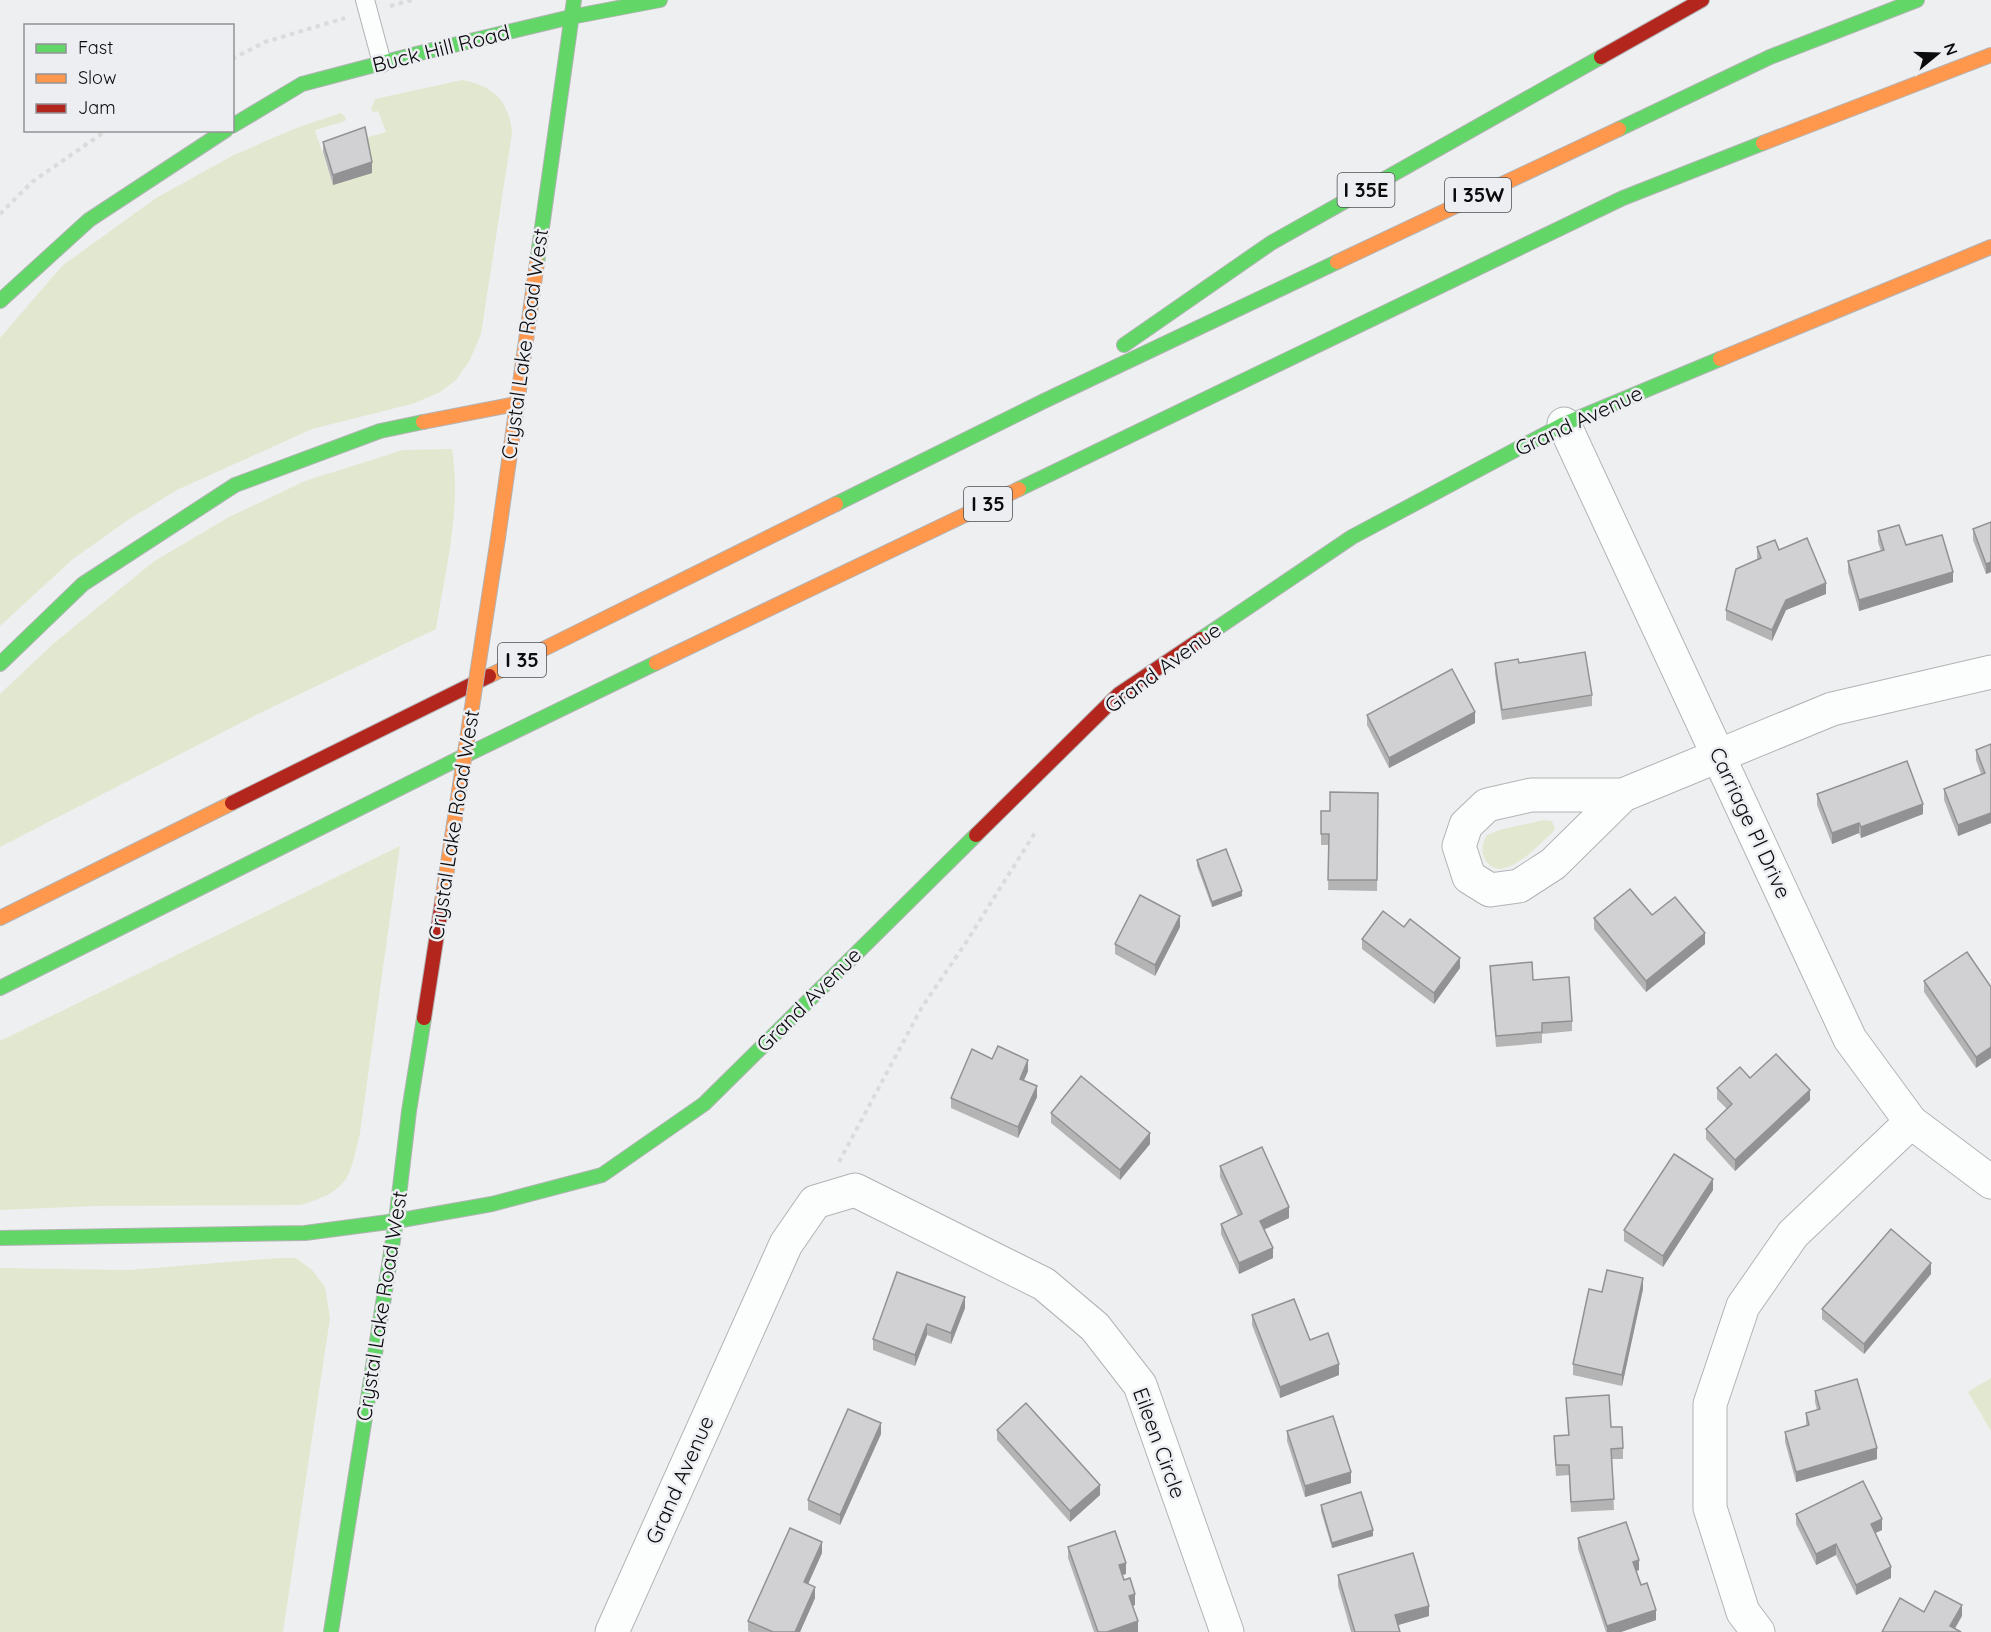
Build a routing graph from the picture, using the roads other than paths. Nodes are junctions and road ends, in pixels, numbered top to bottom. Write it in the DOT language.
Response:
graph roads {
  1 [pos="574,0"];
  2 [pos="660,0"];
  3 [pos="1702,0"];
  4 [pos="1917,0"];
  5 [pos="367,5"];
  6 [pos="571,17"];
  7 [pos="1991,55"];
  8 [pos="382,63"];
  9 [pos="234,125"];
  10 [pos="223,132"];
  11 [pos="1991,247"];
  12 [pos="0,301"];
  13 [pos="1044,401"];
  14 [pos="516,404"];
  15 [pos="1564,424"];
  16 [pos="0,664"];
  17 [pos="1991,672"];
  18 [pos="1718,756"];
  19 [pos="1623,795"];
  20 [pos="0,918"];
  21 [pos="0,988"];
  22 [pos="1911,1122"];
  23 [pos="1991,1182"];
  24 [pos="824,1199"];
  25 [pos="396,1221"];
  26 [pos="0,1238"];
  27 [pos="331,1632"];
  28 [pos="612,1632"];
  29 [pos="1227,1632"];
  30 [pos="1758,1632"];
  1 -- 6 [label="main road, Crystal Lake Road West"];
  2 -- 6 [label="main road, Buck Hill Road"];
  3 -- 13 [label="main road, I 35E"];
  4 -- 13 [label="main road, I 35W"];
  5 -- 8 [label="lane"];
  6 -- 8 [label="main road, Buck Hill Road"];
  6 -- 14 [label="main road, Crystal Lake Road West"];
  7 -- 21 [label="main road, I 35"];
  8 -- 9 [label="main road, Buck Hill Road"];
  10 -- 12 [label="main road"];
  11 -- 15 [label="main road, Grand Avenue"];
  13 -- 20 [label="main road, I 35"];
  14 -- 16 [label="main road"];
  14 -- 25 [label="main road, Crystal Lake Road West, bridge"];
  15 -- 18 [label="street, Carriage Pl Drive"];
  15 -- 25 [label="main road, Grand Avenue"];
  17 -- 18 [label="street"];
  18 -- 19 [label="street"];
  18 -- 22 [label="street, Carriage Pl Drive"];
  22 -- 23 [label="street, Carriage Pl Drive"];
  22 -- 30 [label="street"];
  24 -- 28 [label="street, Grand Avenue"];
  24 -- 29 [label="street, Eileen Circle"];
  25 -- 26 [label="main road, Grand Avenue"];
  25 -- 27 [label="main road, Crystal Lake Road West"];
}
